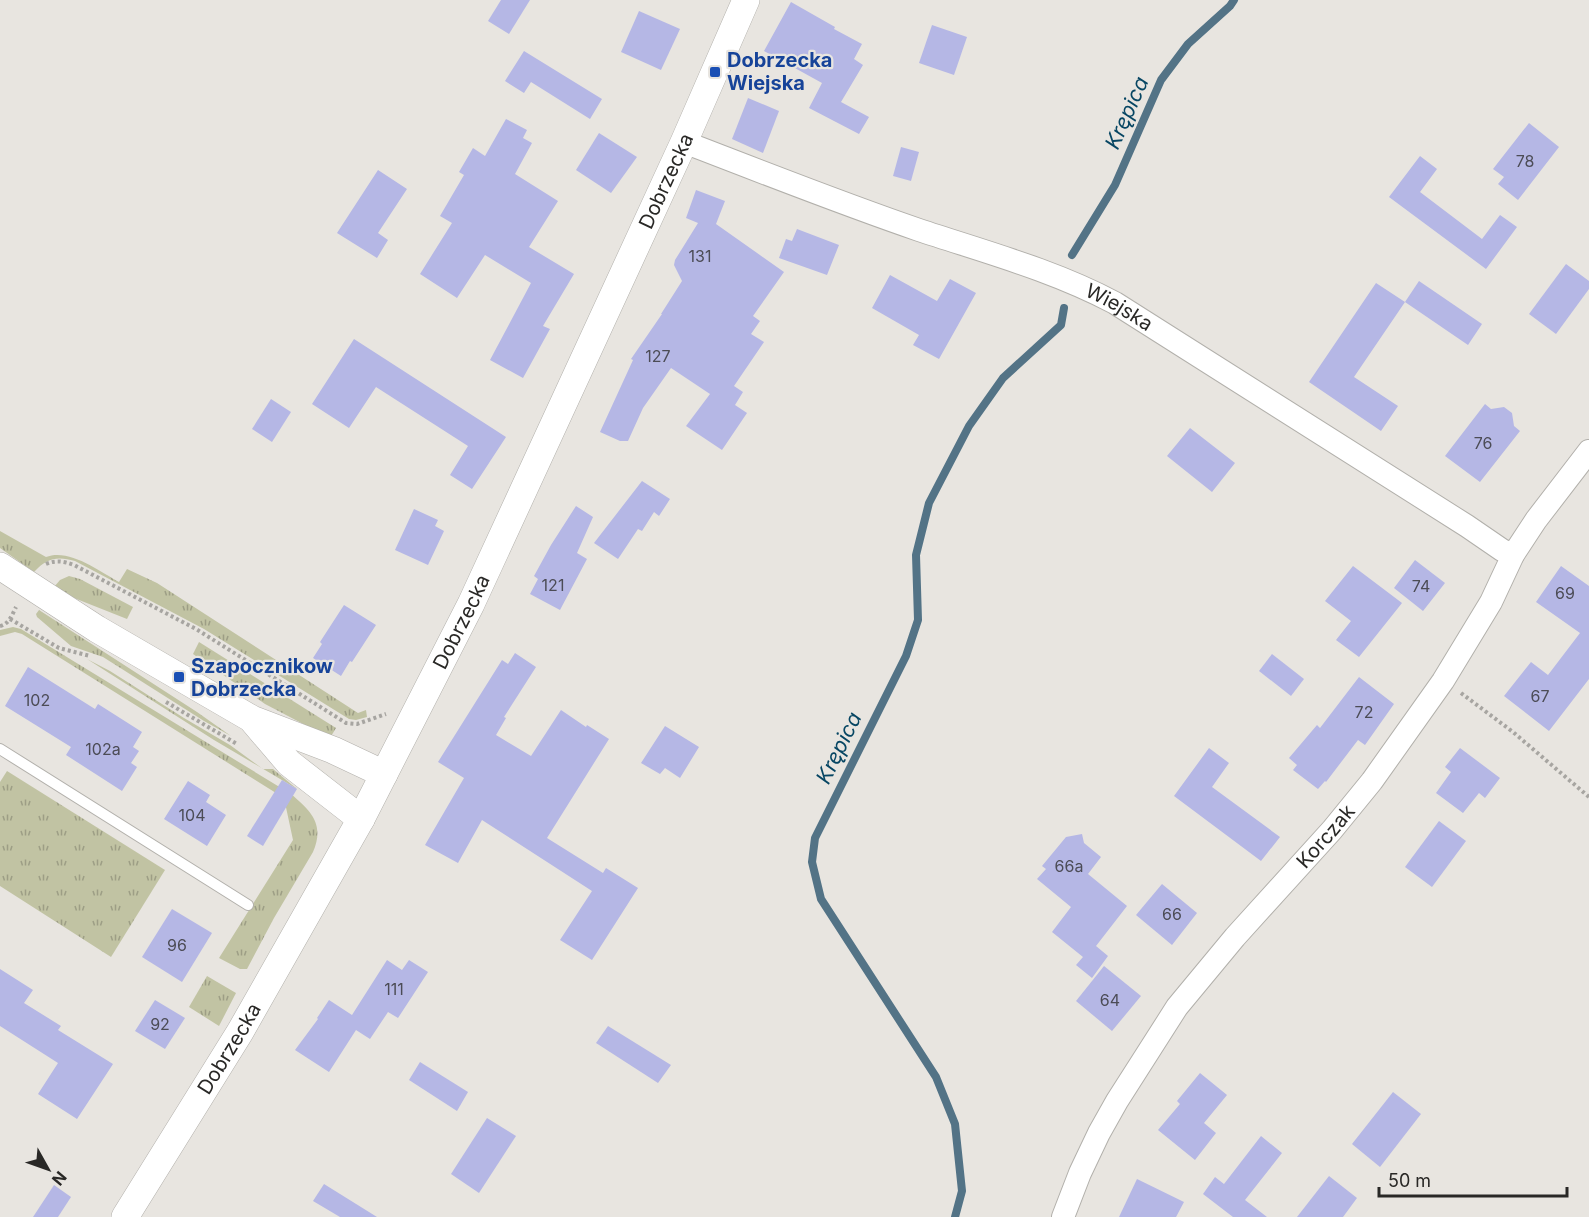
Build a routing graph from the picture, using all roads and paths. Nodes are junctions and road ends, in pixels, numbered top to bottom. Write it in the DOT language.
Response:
graph roads {
  1 [pos="746,0"];
  2 [pos="684,142"];
  3 [pos="1589,451"];
  4 [pos="1513,555"];
  5 [pos="0,566"];
  6 [pos="29,586"];
  7 [pos="10,619"];
  8 [pos="0,626"];
  9 [pos="100,659"];
  10 [pos="1443,681"];
  11 [pos="425,692"];
  12 [pos="166,702"];
  13 [pos="252,719"];
  14 [pos="240,746"];
  15 [pos="0,749"];
  16 [pos="384,774"];
  17 [pos="1589,797"];
  18 [pos="361,819"];
  19 [pos="248,905"];
  20 [pos="125,1217"];
  21 [pos="1063,1217"];
  1 -- 2 [label="street, Dobrzecka"];
  2 -- 4 [label="street, Wiejska"];
  2 -- 11 [label="street, Dobrzecka"];
  3 -- 4 [label="street, Korczak"];
  4 -- 10 [label="street, Korczak"];
  5 -- 6 [label="street"];
  6 -- 7 [label="path"];
  6 -- 11 [label="path"];
  6 -- 13 [label="street"];
  7 -- 8 [label="path"];
  7 -- 9 [label="path"];
  10 -- 17 [label="path"];
  10 -- 21 [label="street, Korczak"];
  11 -- 16 [label="street, Dobrzecka"];
  12 -- 14 [label="path"];
  13 -- 16 [label="street"];
  13 -- 18 [label="street"];
  15 -- 19 [label="lane"];
  16 -- 18 [label="street, Dobrzecka"];
  18 -- 20 [label="street, Dobrzecka"];
}
